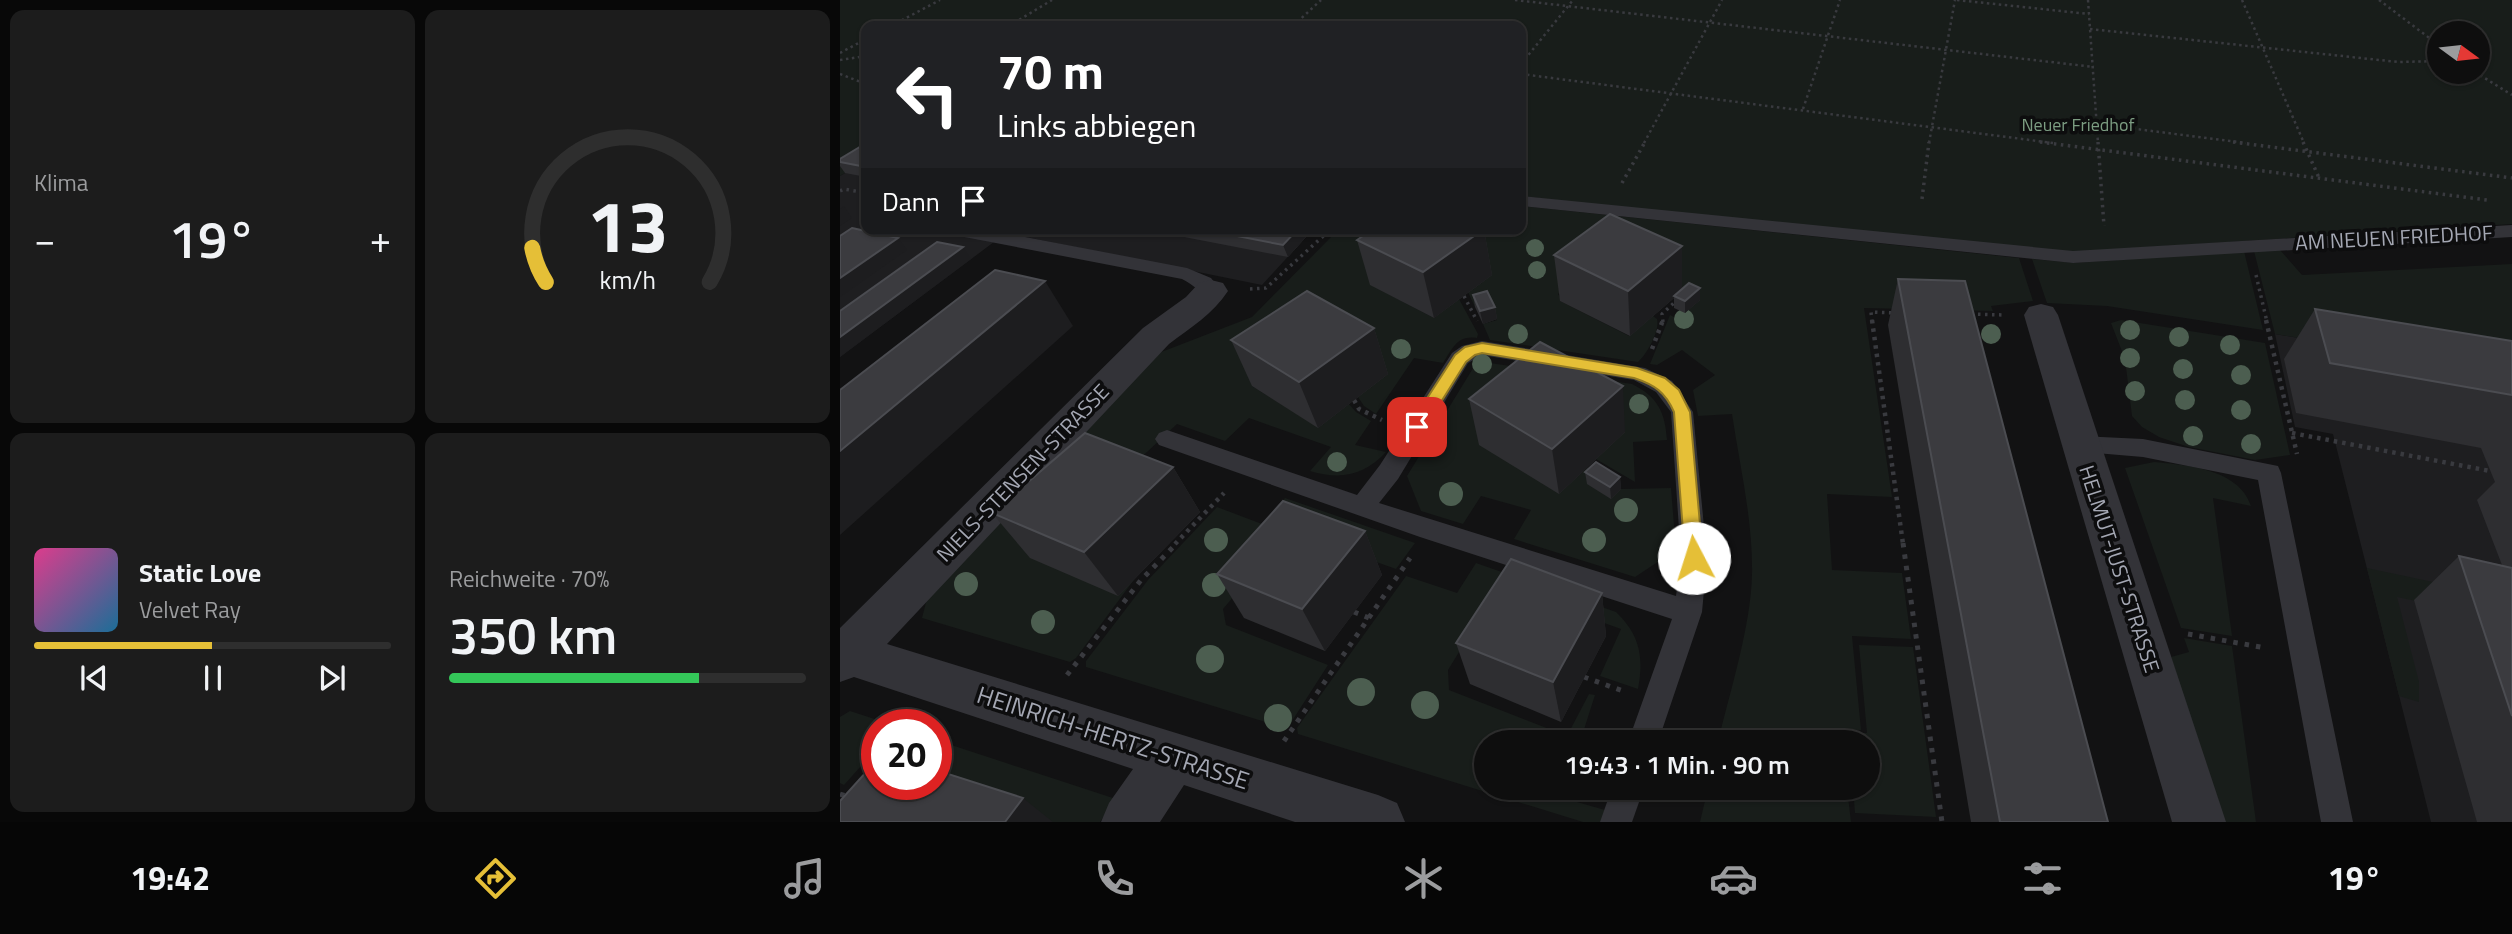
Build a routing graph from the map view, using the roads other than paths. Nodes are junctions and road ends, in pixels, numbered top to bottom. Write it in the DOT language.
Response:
graph roads {
  1 [pos="1526,202"];
  2 [pos="2512,231"];
  3 [pos="985,235"];
  4 [pos="1211,291"];
  5 [pos="2041,315"];
  6 [pos="1167,439"];
  7 [pos="2080,445"];
  8 [pos="1363,506"];
  9 [pos="1688,612"];
  10 [pos="844,657"];
  11 [pos="1647,730"];
  12 [pos="1173,756"];
  13 [pos="1624,800"];
  14 [pos="1128,822"];
  15 [pos="1378,822"];
  16 [pos="1616,822"];
  17 [pos="2199,822"];
  18 [pos="2337,822"];
  1 -- 2 [label="lane, AM NEUEN FRIEDHOF"];
  3 -- 4 [label="lane"];
  4 -- 10 [label="street, NIELS-STENSEN-STRASSE"];
  5 -- 7 [label="street, HELMUT-JUST-STRASSE"];
  6 -- 8 [label="lane"];
  7 -- 17 [label="street, HELMUT-JUST-STRASSE"];
  7 -- 18 [label="lane"];
  8 -- 9 [label="lane"];
  8 -- 9 [label="lane"];
  9 -- 11 [label="lane"];
  10 -- 12 [label="street, HEINRICH-HERTZ-STRASSE"];
  12 -- 14 [label="street"];
  12 -- 15 [label="street, HEINRICH-HERTZ-STRASSE"];
  13 -- 16 [label="lane"];
}
